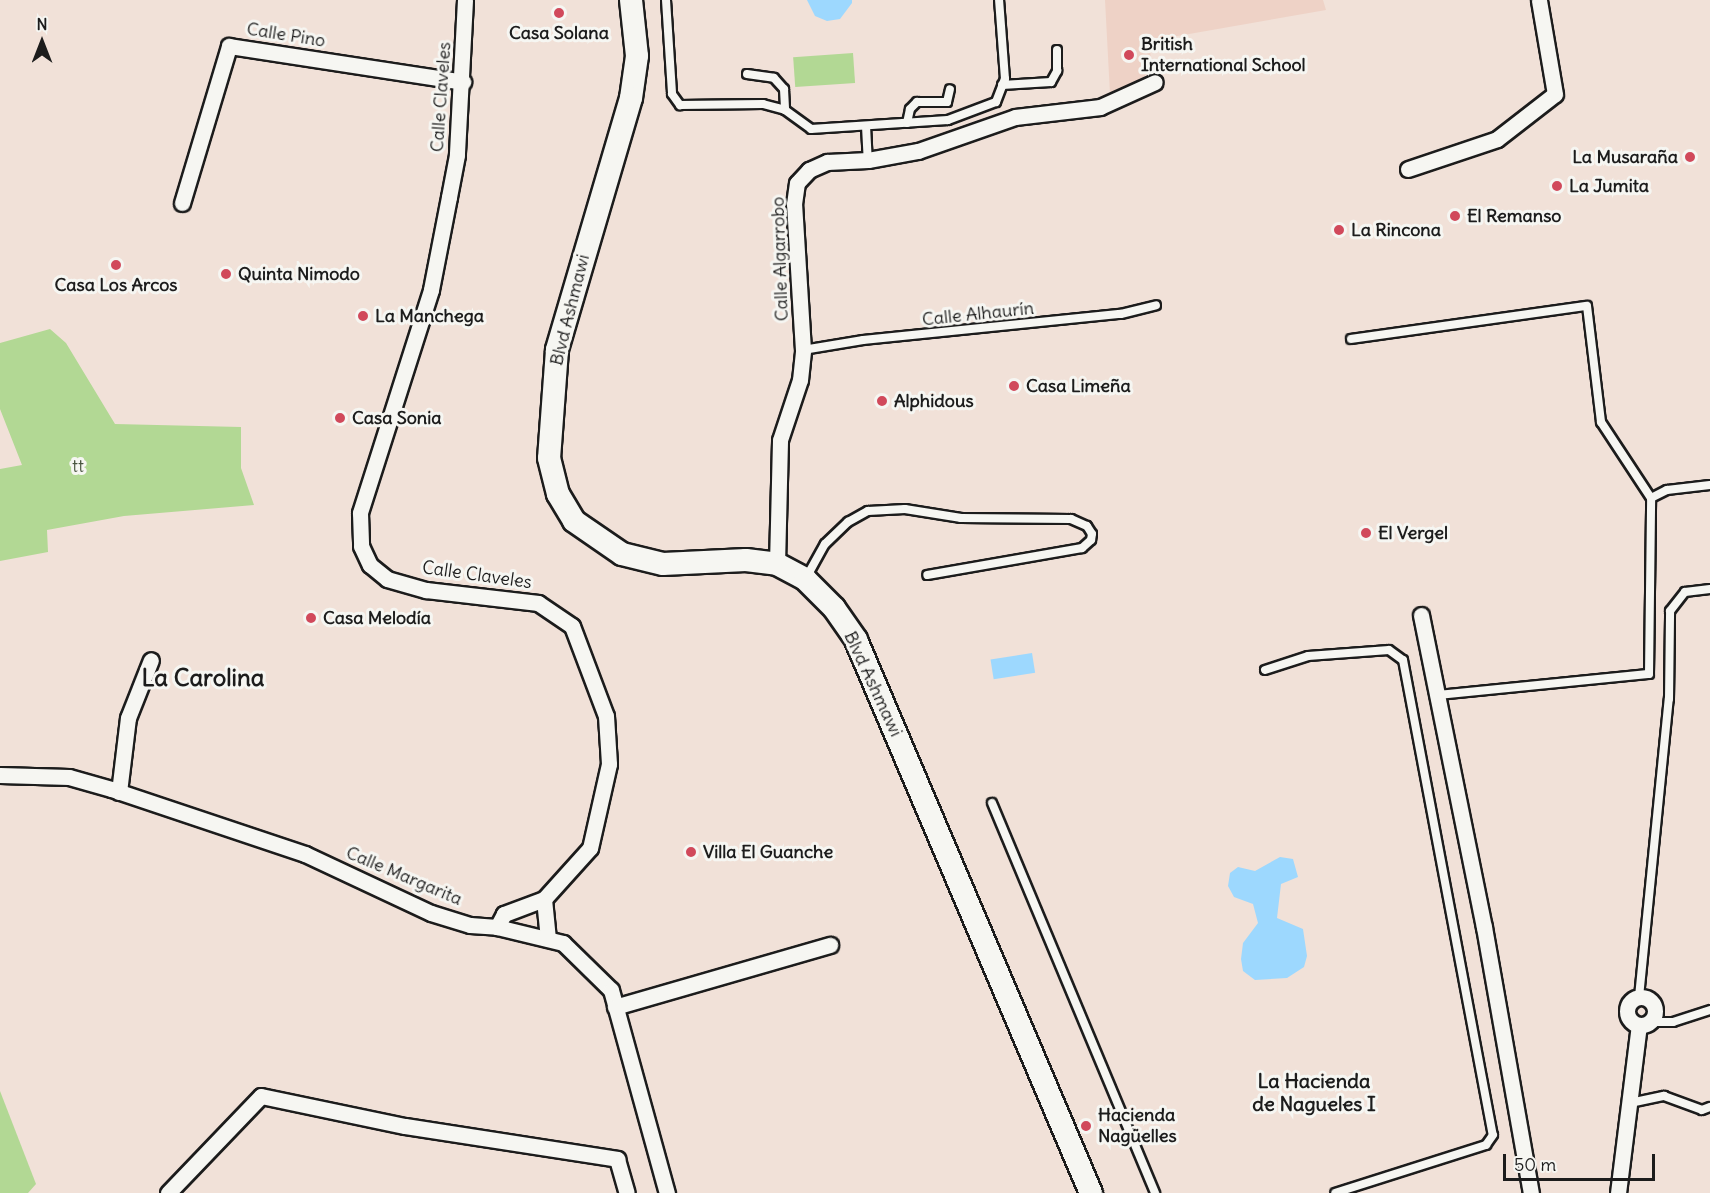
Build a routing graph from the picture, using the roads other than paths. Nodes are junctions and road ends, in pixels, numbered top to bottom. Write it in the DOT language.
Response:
graph roads {
  1 [pos="465,0"];
  2 [pos="631,0"];
  3 [pos="666,0"];
  4 [pos="999,0"];
  5 [pos="1539,0"];
  6 [pos="1057,50"];
  7 [pos="747,74"];
  8 [pos="463,82"];
  9 [pos="1155,82"];
  10 [pos="1002,85"];
  11 [pos="950,89"];
  12 [pos="785,110"];
  13 [pos="907,123"];
  14 [pos="866,126"];
  15 [pos="868,160"];
  16 [pos="1408,169"];
  17 [pos="182,202"];
  18 [pos="1156,305"];
  19 [pos="1351,339"];
  20 [pos="803,350"];
  21 [pos="1710,485"];
  22 [pos="1651,498"];
  23 [pos="777,564"];
  24 [pos="927,574"];
  25 [pos="805,579"];
  26 [pos="1710,589"];
  27 [pos="1421,615"];
  28 [pos="151,660"];
  29 [pos="1265,670"];
  30 [pos="1437,695"];
  31 [pos="0,775"];
  32 [pos="119,792"];
  33 [pos="992,803"];
  34 [pos="544,899"];
  35 [pos="497,927"];
  36 [pos="548,939"];
  37 [pos="830,945"];
  38 [pos="1639,997"];
  39 [pos="615,1007"];
  40 [pos="1710,1010"];
  41 [pos="1644,1023"];
  42 [pos="1630,1103"];
  43 [pos="1710,1107"];
  44 [pos="168,1193"];
  45 [pos="627,1193"];
  46 [pos="667,1193"];
  47 [pos="1091,1193"];
  48 [pos="1155,1193"];
  49 [pos="1335,1193"];
  50 [pos="1531,1193"];
  51 [pos="1618,1193"];
  1 -- 8 [label="street, Calle Claveles"];
  2 -- 23 [label="street, Blvd Ashmawi"];
  3 -- 12 [label="lane"];
  4 -- 10 [label="lane"];
  5 -- 16 [label="street"];
  6 -- 10 [label="lane"];
  7 -- 12 [label="lane"];
  8 -- 17 [label="street, Calle Pino"];
  8 -- 34 [label="street, Calle Claveles"];
  9 -- 15 [label="street, Calle Algarrobo"];
  10 -- 13 [label="lane"];
  11 -- 13 [label="lane"];
  12 -- 14 [label="lane"];
  13 -- 14 [label="lane"];
  14 -- 15 [label="lane"];
  15 -- 20 [label="street, Calle Algarrobo"];
  18 -- 20 [label="lane, Calle Alhaurín"];
  19 -- 22 [label="lane"];
  20 -- 23 [label="street, Calle Algarrobo"];
  21 -- 22 [label="lane"];
  22 -- 30 [label="lane"];
  23 -- 25 [label="street, Blvd Ashmawi"];
  24 -- 25 [label="lane"];
  25 -- 47 [label="street, Blvd Ashmawi"];
  26 -- 38 [label="lane"];
  27 -- 30 [label="street"];
  28 -- 32 [label="street"];
  29 -- 49 [label="lane"];
  30 -- 50 [label="street"];
  31 -- 32 [label="street, Calle Margarita"];
  32 -- 35 [label="street, Calle Margarita"];
  33 -- 48 [label="lane"];
  34 -- 35 [label="street, Calle Claveles"];
  34 -- 36 [label="street"];
  35 -- 36 [label="street, Calle Margarita"];
  36 -- 39 [label="street, Calle Margarita"];
  37 -- 39 [label="street"];
  38 -- 41 [label="street"];
  38 -- 41 [label="street"];
  39 -- 46 [label="street, Calle Margarita"];
  40 -- 41 [label="lane"];
  41 -- 42 [label="street"];
  42 -- 43 [label="lane"];
  42 -- 51 [label="street"];
  44 -- 45 [label="street"];
}
